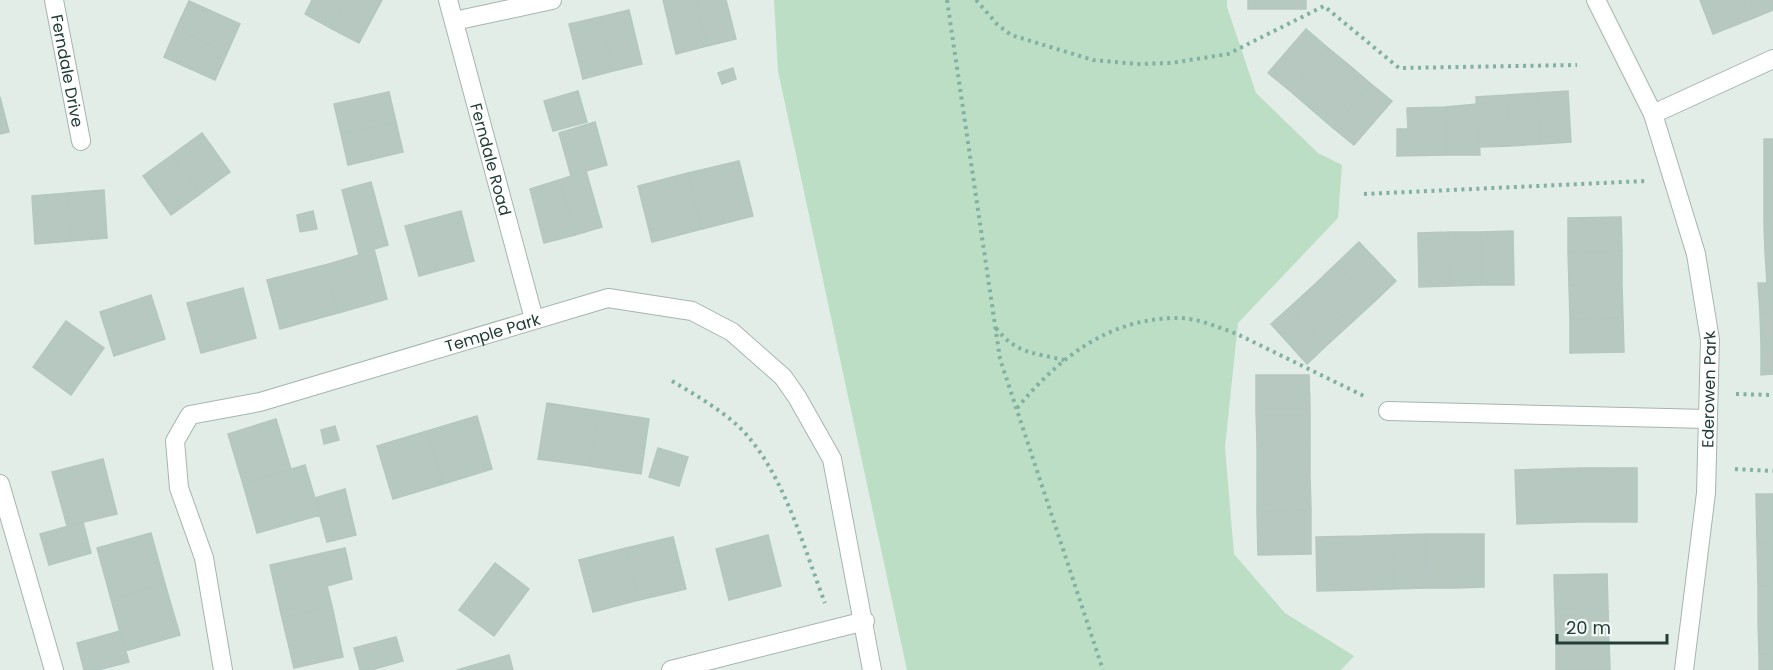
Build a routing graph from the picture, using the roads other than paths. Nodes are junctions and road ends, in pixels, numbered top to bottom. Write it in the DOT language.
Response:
graph roads {
  1 [pos="54,0"];
  2 [pos="448,0"];
  3 [pos="552,0"];
  4 [pos="1596,0"];
  5 [pos="454,21"];
  6 [pos="1773,58"];
  7 [pos="1653,114"];
  8 [pos="81,141"];
  9 [pos="534,319"];
  10 [pos="1388,411"];
  11 [pos="1707,419"];
  12 [pos="0,484"];
  13 [pos="864,621"];
  14 [pos="54,670"];
  15 [pos="223,670"];
  16 [pos="671,670"];
  17 [pos="872,670"];
  18 [pos="1684,670"];
  1 -- 8 [label="street, Ferndale Drive"];
  2 -- 5 [label="street, Ferndale Road"];
  3 -- 5 [label="street"];
  4 -- 7 [label="street, Ederowen Park"];
  5 -- 9 [label="street, Ferndale Road"];
  6 -- 7 [label="street"];
  7 -- 11 [label="street, Ederowen Park"];
  9 -- 13 [label="street, Temple Park"];
  9 -- 15 [label="street, Temple Park"];
  10 -- 11 [label="street"];
  11 -- 18 [label="street, Ederowen Park"];
  12 -- 14 [label="street"];
  13 -- 16 [label="street"];
  13 -- 17 [label="street, Temple Park"];
}
